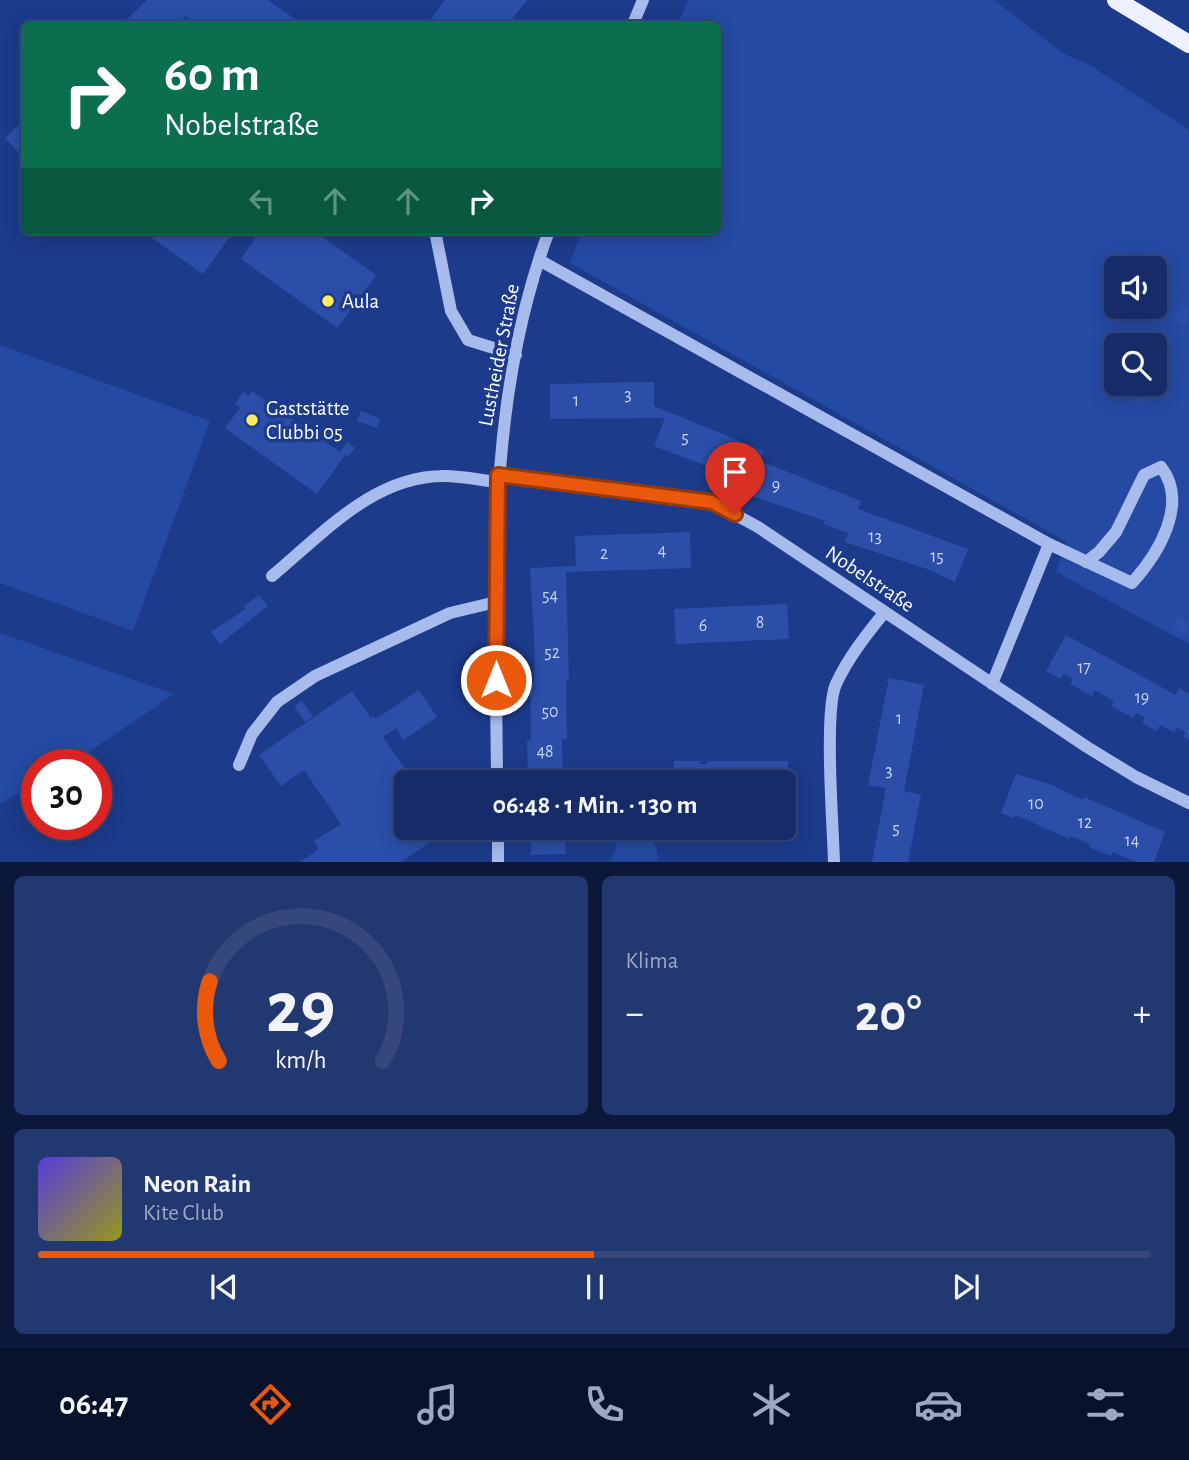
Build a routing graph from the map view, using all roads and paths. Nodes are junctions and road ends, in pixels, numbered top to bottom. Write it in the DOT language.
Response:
graph roads {
  1 [pos="643,0"];
  2 [pos="1116,0"];
  3 [pos="635,21"];
  4 [pos="1189,44"];
  5 [pos="436,235"];
  6 [pos="548,235"];
  7 [pos="539,260"];
  8 [pos="516,355"];
  9 [pos="498,478"];
  10 [pos="1049,544"];
  11 [pos="1086,562"];
  12 [pos="272,576"];
  13 [pos="496,602"];
  14 [pos="884,613"];
  15 [pos="992,684"];
  16 [pos="239,765"];
  17 [pos="497,770"];
  18 [pos="1189,803"];
  19 [pos="498,840"];
  20 [pos="498,862"];
  21 [pos="834,862"];
  1 -- 3 [label="street"];
  2 -- 4 [label="main road"];
  5 -- 8 [label="street"];
  6 -- 7 [label="street, Lustheider Straße"];
  7 -- 8 [label="street, Lustheider Straße"];
  7 -- 10 [label="street"];
  8 -- 9 [label="street, Lustheider Straße"];
  9 -- 12 [label="street, Nobelstraße"];
  9 -- 13 [label="street, Lustheider Straße"];
  9 -- 14 [label="street, Nobelstraße"];
  10 -- 11 [label="street"];
  10 -- 15 [label="street"];
  11 -- 11 [label="street"];
  13 -- 16 [label="street"];
  13 -- 17 [label="street, Lustheider Straße"];
  14 -- 15 [label="street, Nobelstraße"];
  14 -- 21 [label="street"];
  15 -- 18 [label="street, Nobelstraße"];
  19 -- 20 [label="street"];
}
